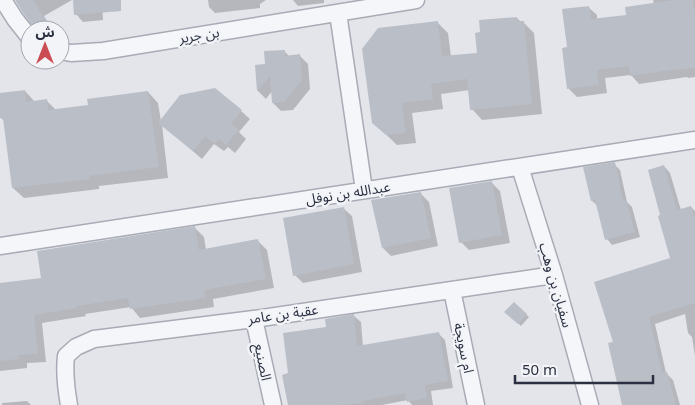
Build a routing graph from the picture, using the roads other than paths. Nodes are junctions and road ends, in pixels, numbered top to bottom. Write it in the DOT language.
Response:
graph roads {
  1 [pos="3,0"];
  2 [pos="416,0"];
  3 [pos="338,13"];
  4 [pos="20,25"];
  5 [pos="70,53"];
  6 [pos="695,140"];
  7 [pos="520,166"];
  8 [pos="364,190"];
  9 [pos="0,246"];
  10 [pos="554,275"];
  11 [pos="452,290"];
  12 [pos="254,319"];
  13 [pos="69,405"];
  14 [pos="273,405"];
  15 [pos="476,405"];
  16 [pos="590,405"];
  1 -- 4 [label="street"];
  2 -- 3 [label="street, بن جرير"];
  3 -- 5 [label="street, بن جرير"];
  3 -- 8 [label="street"];
  6 -- 7 [label="street, عبدالله بن نوفل"];
  7 -- 8 [label="street, عبدالله بن نوفل"];
  7 -- 10 [label="street, سفيان بن وهب"];
  8 -- 9 [label="street, عبدالله بن نوفل"];
  10 -- 11 [label="street, عقبة بن عامر"];
  10 -- 16 [label="street, سفيان بن وهب"];
  11 -- 12 [label="street, عقبة بن عامر"];
  11 -- 15 [label="street, ام سويجة"];
  12 -- 13 [label="street, عقبة بن عامر"];
  12 -- 14 [label="street, الصنيع"];
}
